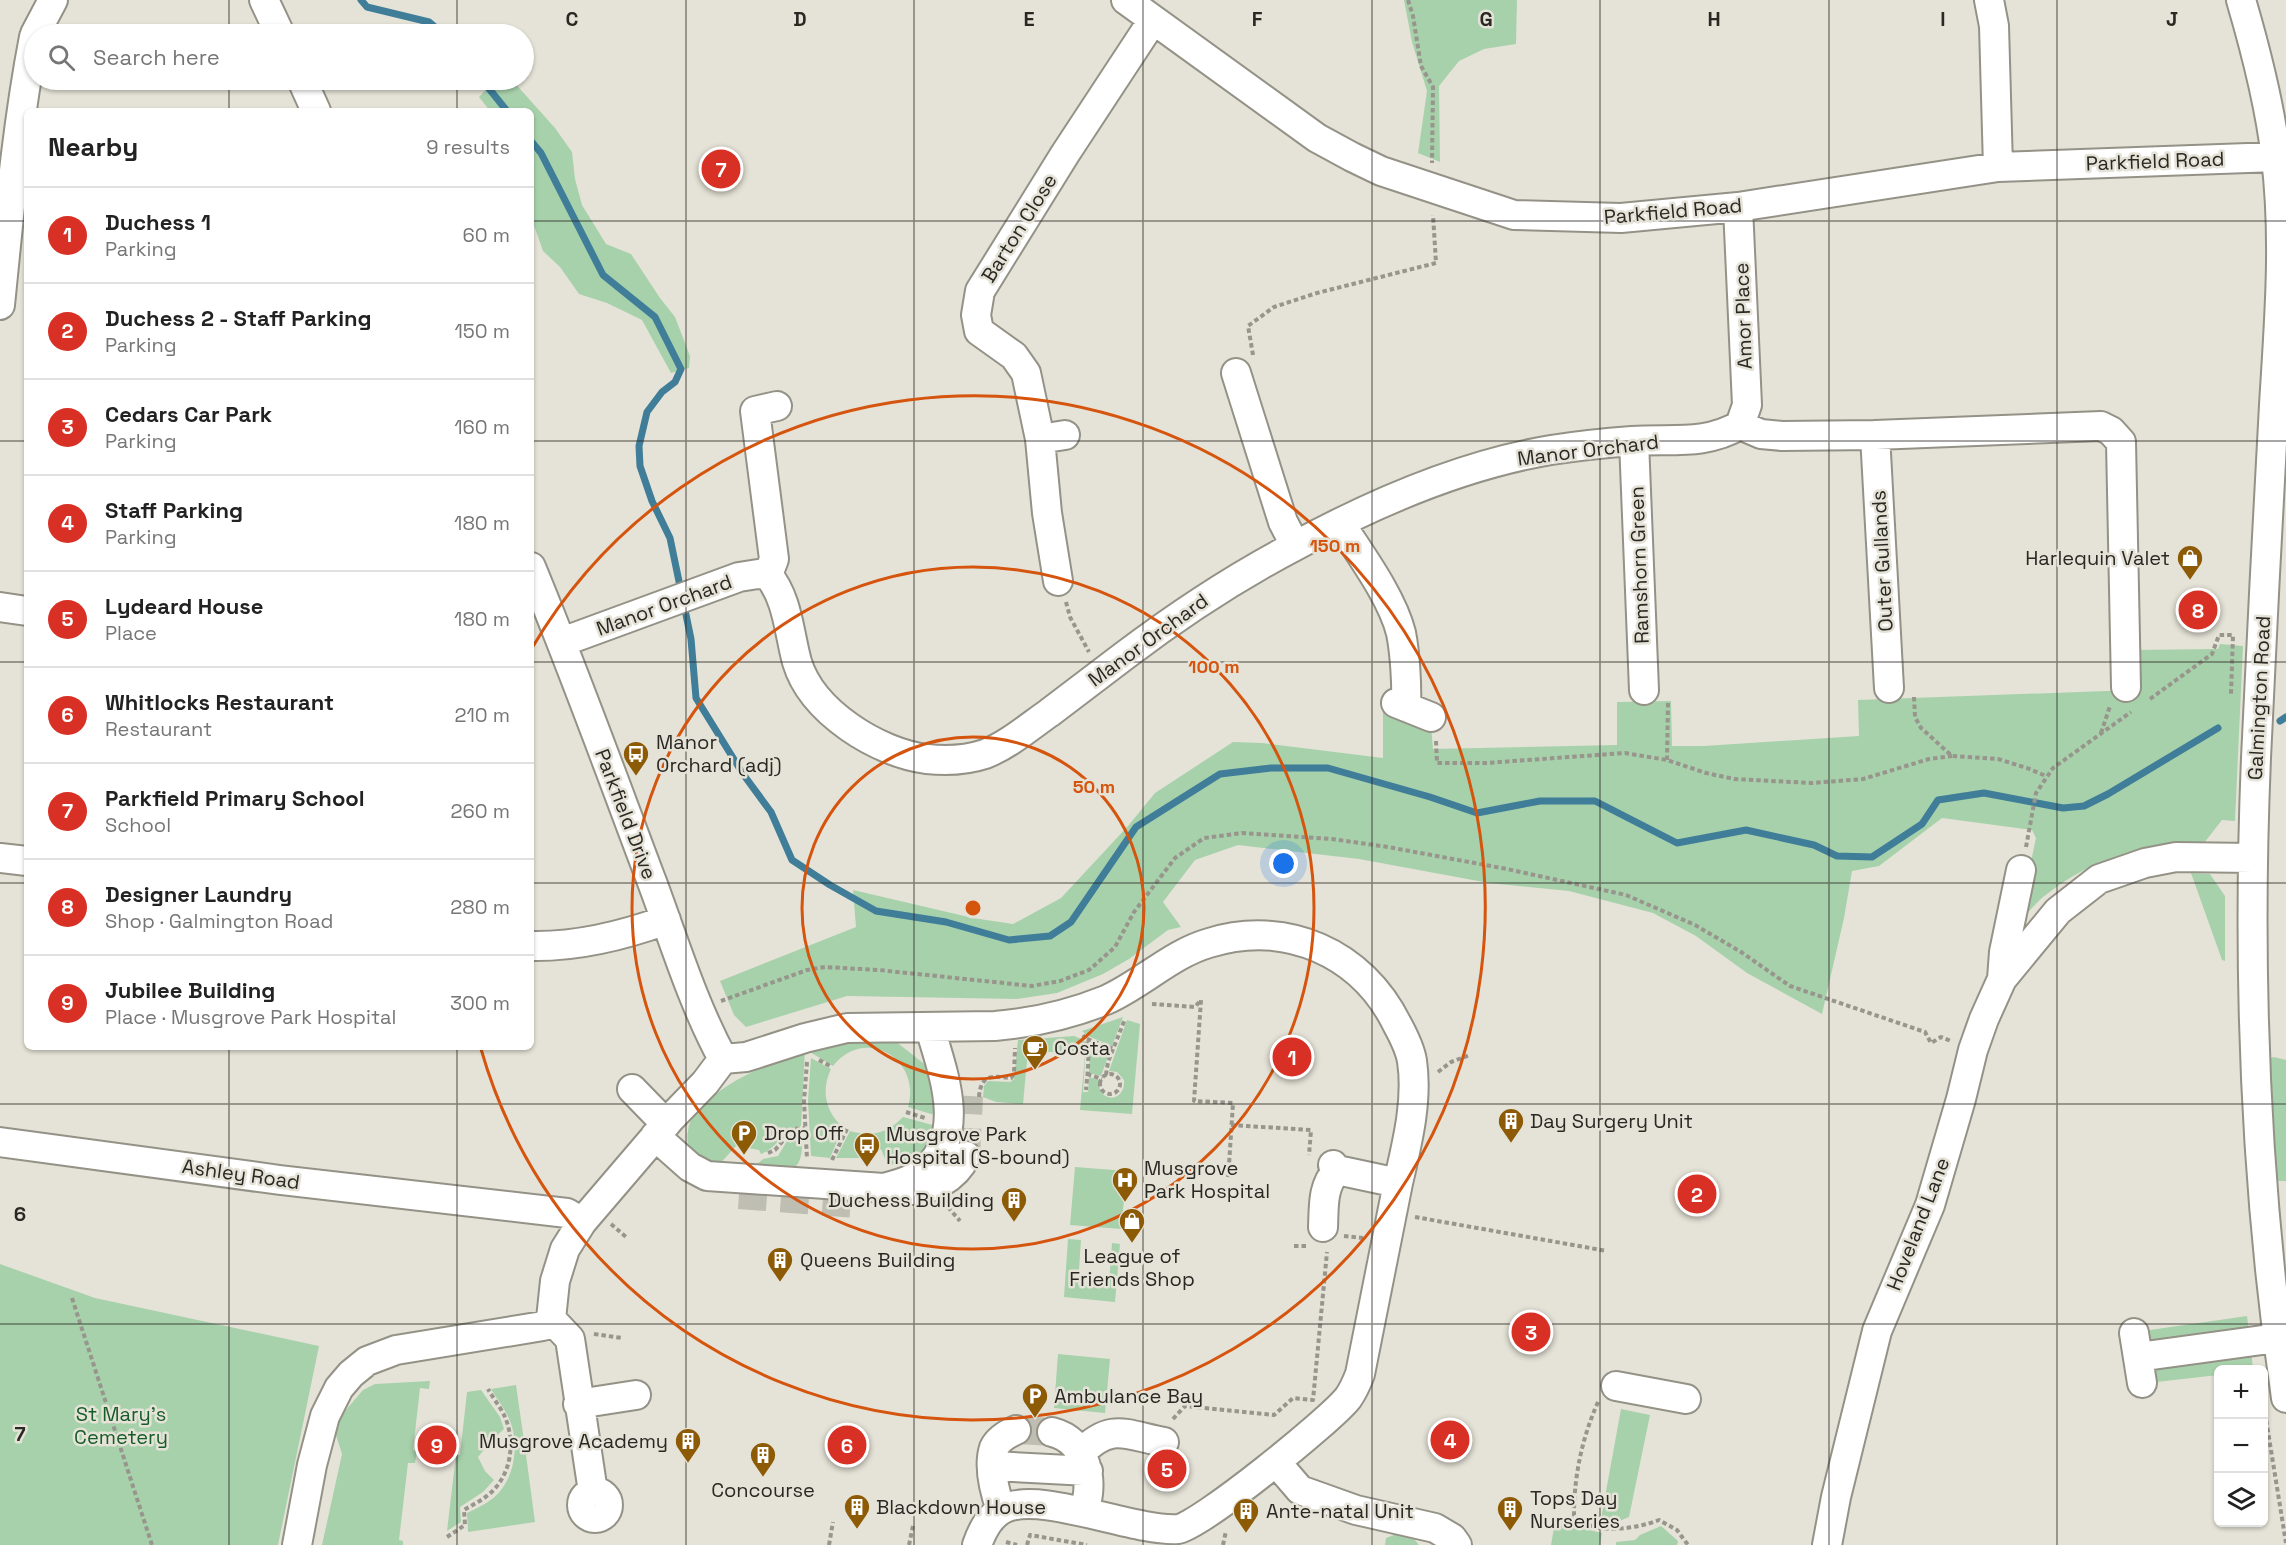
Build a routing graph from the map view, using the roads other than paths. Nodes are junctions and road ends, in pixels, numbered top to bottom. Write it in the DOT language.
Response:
graph roads {
  1 [pos="53,0"];
  2 [pos="264,0"];
  3 [pos="1126,0"];
  4 [pos="1989,0"];
  5 [pos="2241,0"];
  6 [pos="1153,20"];
  7 [pos="41,24"];
  8 [pos="275,24"];
  9 [pos="26,90"];
  10 [pos="307,90"];
  11 [pos="315,108"];
  12 [pos="2276,157"];
  13 [pos="1998,167"];
  14 [pos="1738,207"];
  15 [pos="0,305"];
  16 [pos="1236,371"];
  17 [pos="777,406"];
  18 [pos="1740,425"];
  19 [pos="1875,435"];
  20 [pos="1634,441"];
  21 [pos="1340,523"];
  22 [pos="1295,545"];
  23 [pos="534,574"];
  24 [pos="768,575"];
  25 [pos="1058,581"];
  26 [pos="0,608"];
  27 [pos="24,611"];
  28 [pos="2274,635"];
  29 [pos="562,642"];
  30 [pos="2126,687"];
  31 [pos="1890,688"];
  32 [pos="1644,690"];
  33 [pos="1411,709"];
  34 [pos="0,858"];
  35 [pos="2253,858"];
  36 [pos="24,861"];
  37 [pos="2021,870"];
  38 [pos="666,920"];
  39 [pos="534,946"];
  40 [pos="2002,979"];
  41 [pos="932,1028"];
  42 [pos="723,1059"];
  43 [pos="943,1070"];
  44 [pos="1425,1082"];
  45 [pos="632,1089"];
  46 [pos="974,1097"];
  47 [pos="1424,1122"];
  48 [pos="661,1130"];
  49 [pos="0,1142"];
  50 [pos="966,1156"];
  51 [pos="1407,1164"];
  52 [pos="707,1176"];
  53 [pos="882,1194"];
  54 [pos="739,1195"];
  55 [pos="593,1219"];
  56 [pos="1318,1237"];
  57 [pos="551,1319"];
  58 [pos="2277,1338"];
  59 [pos="2138,1358"];
  60 [pos="1616,1386"];
  61 [pos="636,1395"];
  62 [pos="2286,1398"];
  63 [pos="1686,1399"];
  64 [pos="578,1404"];
  65 [pos="1016,1430"];
  66 [pos="1052,1432"];
  67 [pos="1164,1442"];
  68 [pos="1084,1462"];
  69 [pos="1276,1462"];
  70 [pos="993,1466"];
  71 [pos="593,1492"];
  72 [pos="1001,1510"];
  73 [pos="1084,1512"];
  74 [pos="1439,1536"];
  75 [pos="297,1545"];
  76 [pos="977,1545"];
  77 [pos="1457,1545"];
  78 [pos="1827,1545"];
  1 -- 7 [label="street"];
  2 -- 8 [label="street"];
  3 -- 6 [label="street, Parkfield Road"];
  4 -- 13 [label="street"];
  5 -- 12 [label="street, Galmington Road"];
  6 -- 14 [label="street, Parkfield Road"];
  6 -- 25 [label="street, Barton Close"];
  9 -- 15 [label="street"];
  10 -- 11 [label="street"];
  12 -- 13 [label="street, Parkfield Road"];
  12 -- 28 [label="street, Galmington Road"];
  13 -- 14 [label="street, Parkfield Road"];
  14 -- 18 [label="street, Amor Place"];
  16 -- 22 [label="street"];
  17 -- 24 [label="street"];
  18 -- 19 [label="street"];
  18 -- 20 [label="street, Manor Orchard"];
  19 -- 30 [label="street"];
  19 -- 31 [label="street, Outer Gullands"];
  20 -- 21 [label="street, Manor Orchard"];
  20 -- 32 [label="street, Ramshorn Green"];
  21 -- 22 [label="street, Manor Orchard"];
  21 -- 33 [label="street"];
  22 -- 24 [label="street, Manor Orchard"];
  23 -- 29 [label="street, Parkfield Drive"];
  24 -- 29 [label="street, Manor Orchard"];
  26 -- 27 [label="street"];
  28 -- 35 [label="street, Galmington Road"];
  29 -- 38 [label="street, Parkfield Drive"];
  34 -- 36 [label="street"];
  35 -- 40 [label="street"];
  35 -- 58 [label="street, Galmington Road"];
  37 -- 40 [label="street, Hoveland Lane"];
  38 -- 39 [label="street"];
  38 -- 42 [label="street, Parkfield Drive"];
  40 -- 78 [label="street, Hoveland Lane"];
  41 -- 42 [label="street"];
  41 -- 43 [label="street"];
  41 -- 44 [label="street"];
  42 -- 48 [label="street"];
  43 -- 46 [label="street"];
  43 -- 53 [label="street"];
  44 -- 47 [label="street"];
  44 -- 51 [label="street"];
  45 -- 48 [label="street"];
  48 -- 52 [label="street"];
  48 -- 55 [label="street"];
  49 -- 55 [label="street, Ashley Road"];
  50 -- 53 [label="street"];
  51 -- 56 [label="street"];
  51 -- 69 [label="street"];
  52 -- 53 [label="street"];
  52 -- 54 [label="street"];
  55 -- 57 [label="street"];
  57 -- 64 [label="street"];
  57 -- 75 [label="street"];
  58 -- 59 [label="street"];
  58 -- 62 [label="street, Galmington Road"];
  60 -- 63 [label="street"];
  61 -- 64 [label="street"];
  64 -- 71 [label="street"];
  65 -- 70 [label="street"];
  66 -- 68 [label="street"];
  67 -- 68 [label="street"];
  68 -- 70 [label="street"];
  68 -- 73 [label="street"];
  69 -- 73 [label="street"];
  69 -- 74 [label="street"];
  70 -- 72 [label="street"];
  72 -- 73 [label="street"];
  72 -- 76 [label="street"];
  74 -- 77 [label="street"];
}
